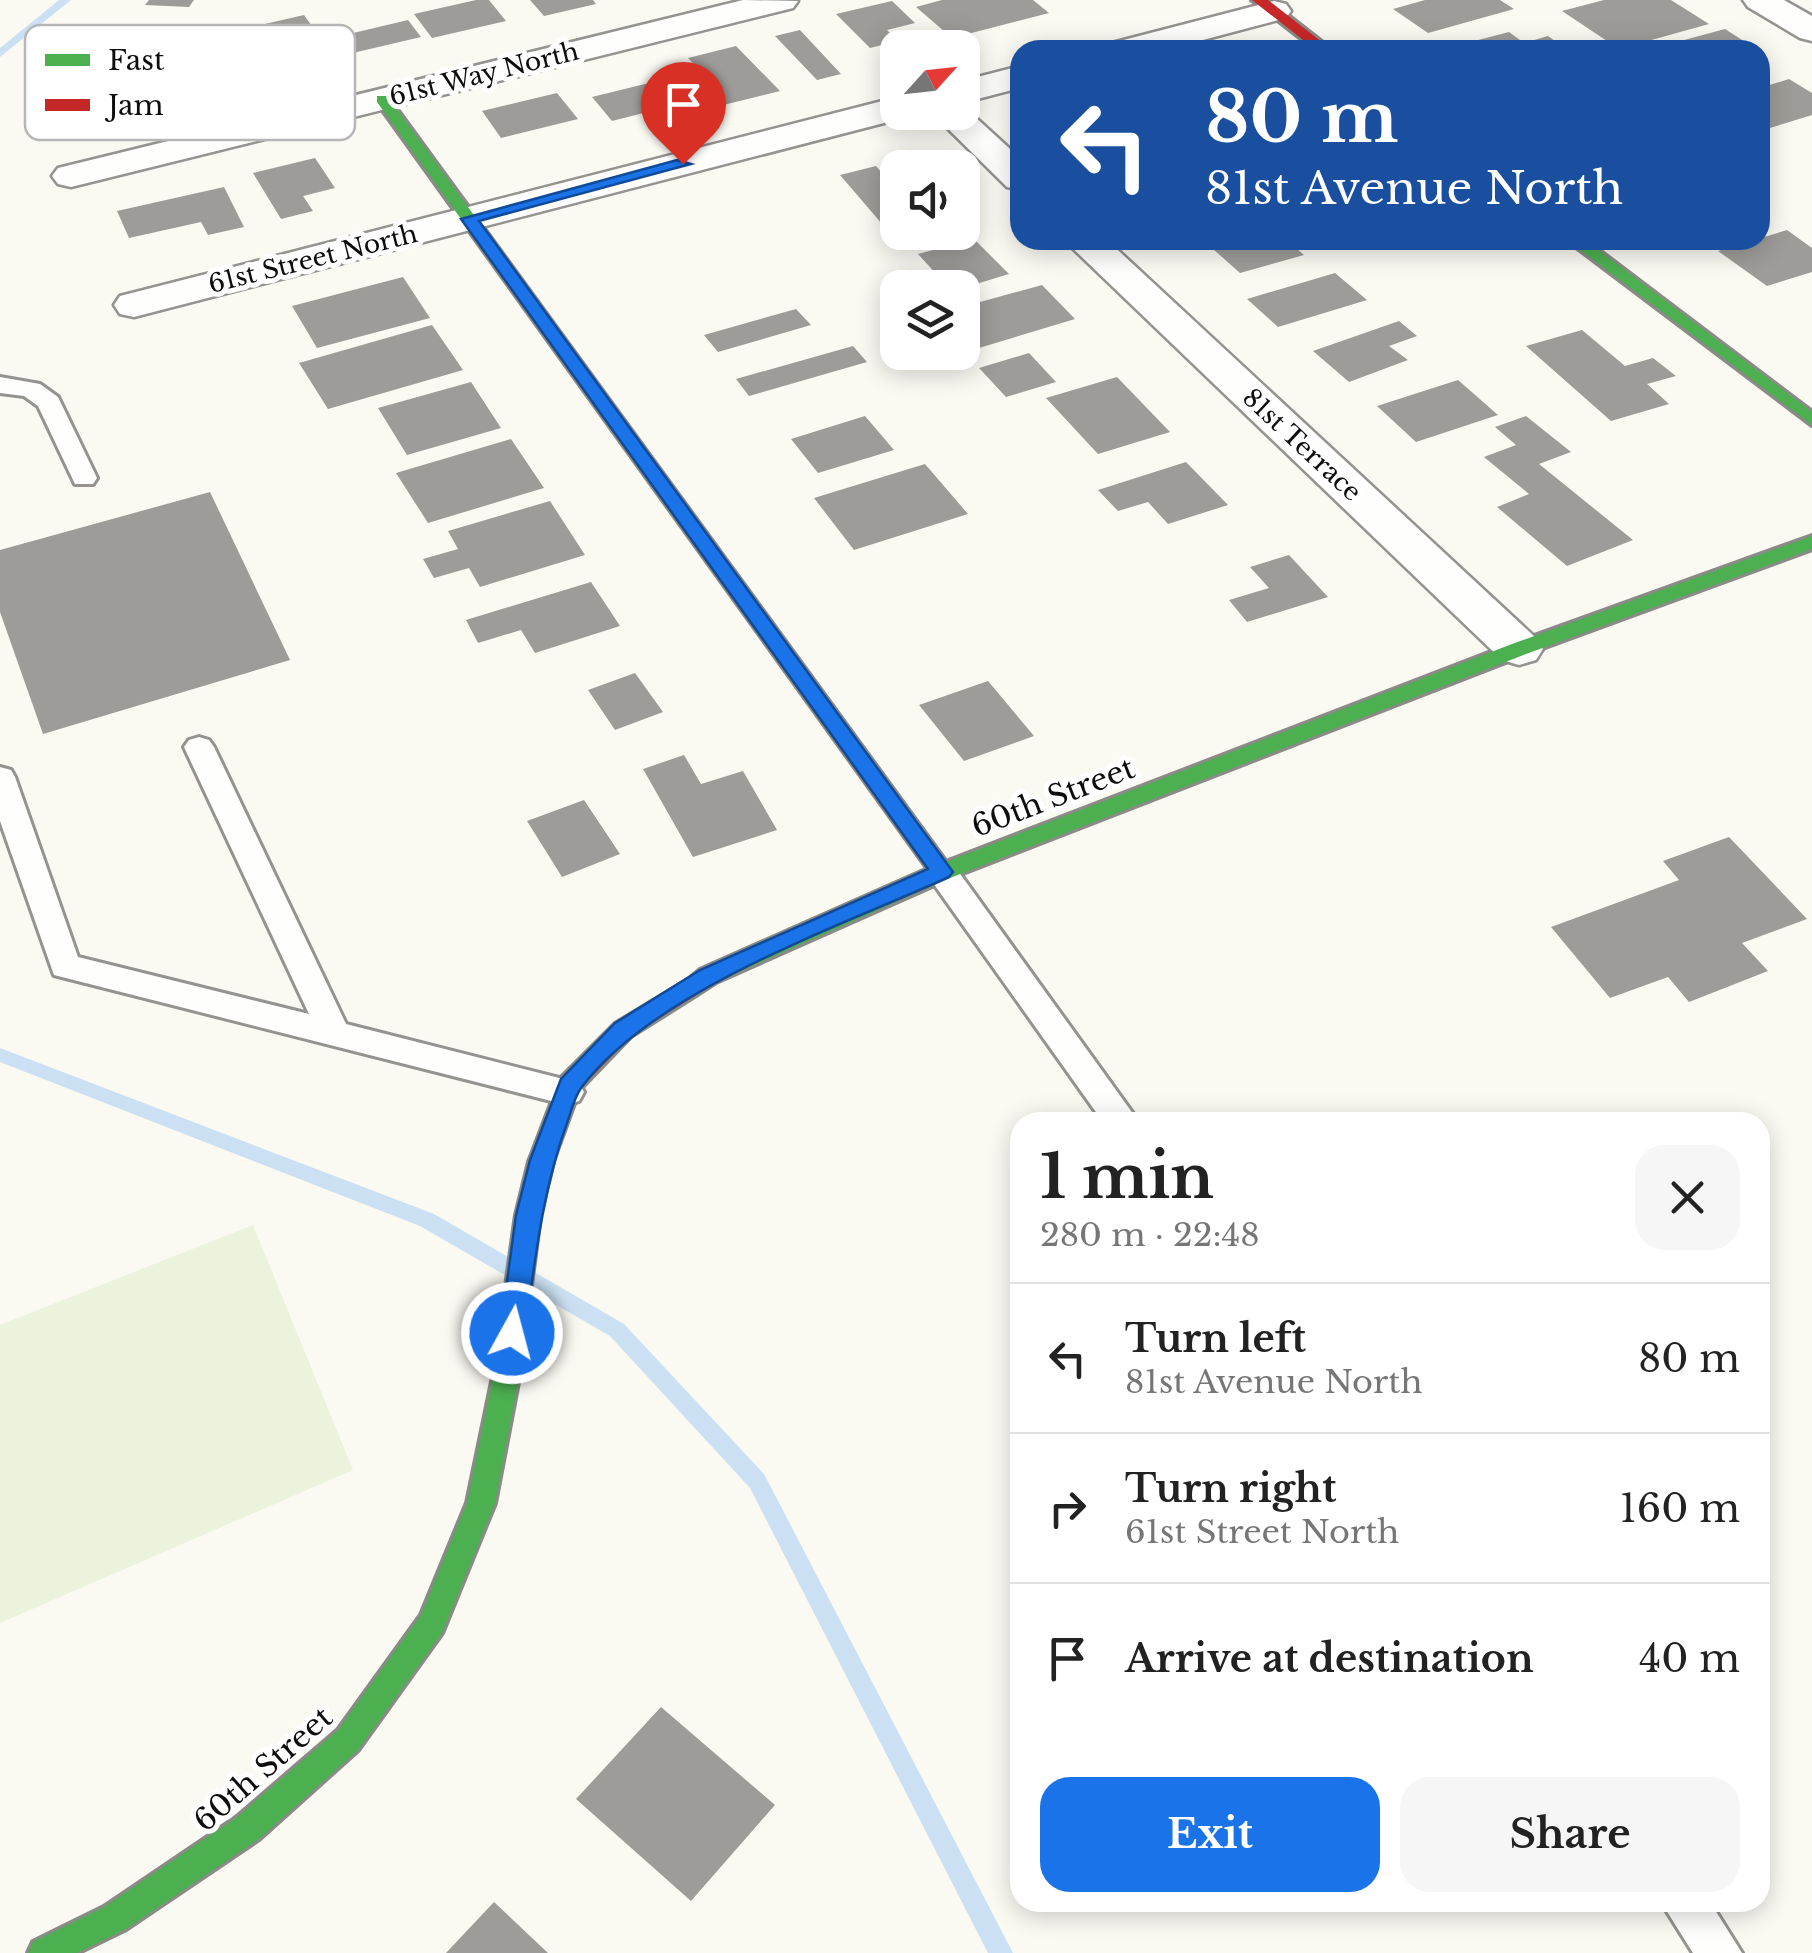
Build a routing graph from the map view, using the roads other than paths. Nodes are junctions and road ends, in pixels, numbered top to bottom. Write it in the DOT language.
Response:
graph roads {
  1 [pos="1760,0"];
  2 [pos="781,1"];
  3 [pos="1267,6"];
  4 [pos="1812,31"];
  5 [pos="1156,40"];
  6 [pos="1312,40"];
  7 [pos="1010,80"];
  8 [pos="980,87"];
  9 [pos="382,99"];
  10 [pos="355,106"];
  11 [pos="880,113"];
  12 [pos="968,130"];
  13 [pos="216,140"];
  14 [pos="1010,170"];
  15 [pos="71,176"];
  16 [pos="469,219"];
  17 [pos="1095,250"];
  18 [pos="1588,250"];
  19 [pos="134,305"];
  20 [pos="0,385"];
  21 [pos="1812,420"];
  22 [pos="84,478"];
  23 [pos="1812,542"];
  24 [pos="1519,649"];
  25 [pos="199,746"];
  26 [pos="0,777"];
  27 [pos="942,872"];
  28 [pos="334,1034"];
  29 [pos="567,1092"];
  30 [pos="1115,1112"];
  31 [pos="1690,1912"];
  32 [pos="44,1953"];
  33 [pos="1720,1953"];
  1 -- 4 [label="street"];
  2 -- 9 [label="street, 61st Way North"];
  3 -- 5 [label="street"];
  3 -- 6 [label="street"];
  7 -- 8 [label="street"];
  9 -- 10 [label="street, 61st Way North"];
  9 -- 16 [label="street"];
  11 -- 16 [label="street, 61st Street North"];
  12 -- 14 [label="street"];
  13 -- 15 [label="street, 61st Way North"];
  16 -- 19 [label="street, 61st Street North"];
  16 -- 27 [label="street"];
  17 -- 24 [label="street, 81st Terrace"];
  18 -- 21 [label="street"];
  20 -- 22 [label="lane"];
  23 -- 24 [label="street, 60th Street"];
  24 -- 27 [label="street, 60th Street"];
  25 -- 28 [label="lane"];
  26 -- 28 [label="lane"];
  27 -- 29 [label="street, 60th Street"];
  27 -- 30 [label="lane"];
  28 -- 29 [label="lane"];
  29 -- 32 [label="street, 60th Street"];
  31 -- 33 [label="lane"];
}
